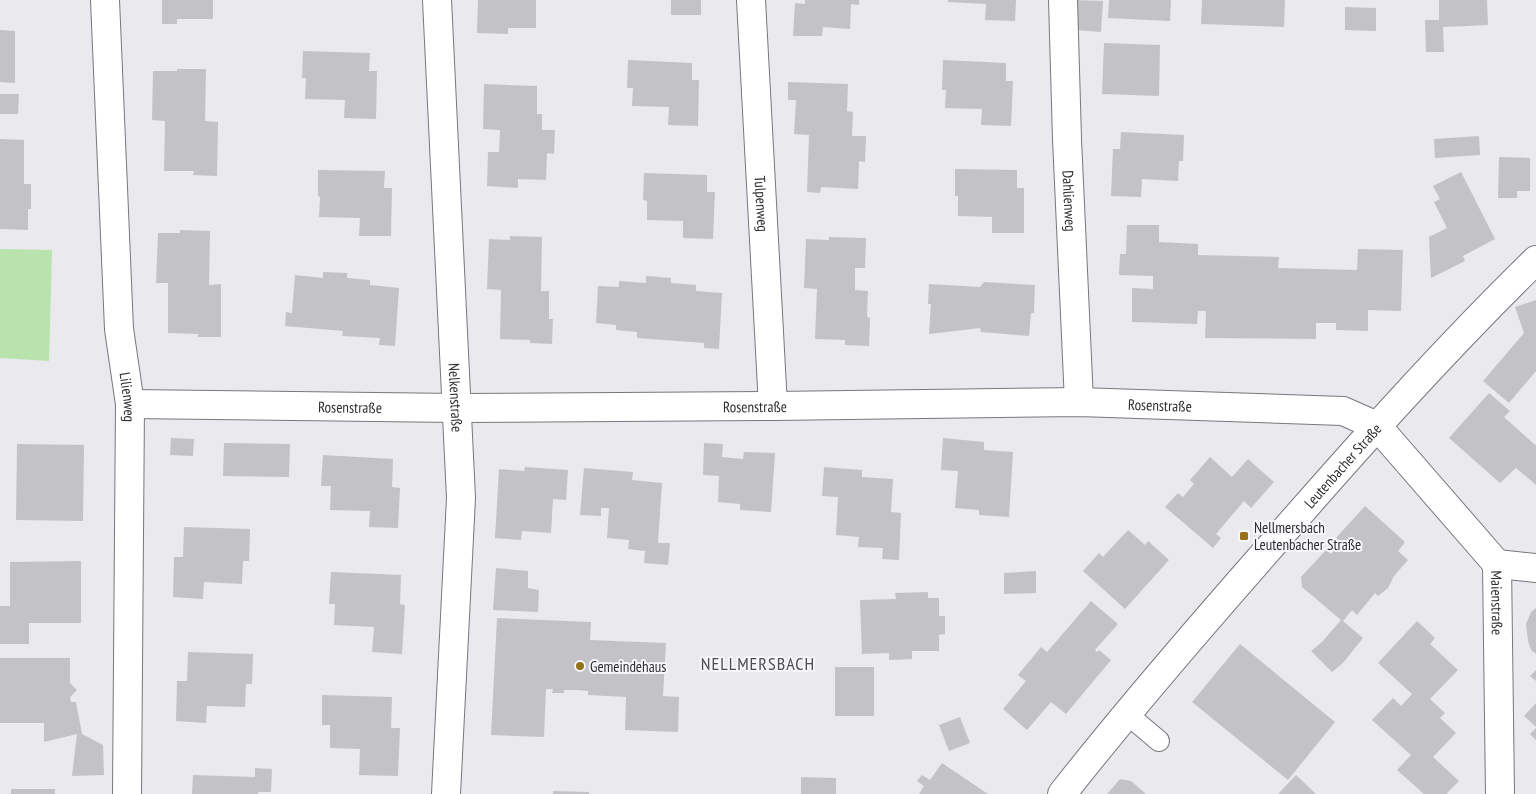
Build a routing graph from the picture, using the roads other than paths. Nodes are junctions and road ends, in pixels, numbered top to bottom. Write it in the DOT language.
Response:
graph roads {
  1 [pos="104,0"];
  2 [pos="437,0"];
  3 [pos="751,0"];
  4 [pos="1063,0"];
  5 [pos="1536,260"];
  6 [pos="1079,402"];
  7 [pos="130,404"];
  8 [pos="773,406"];
  9 [pos="456,408"];
  10 [pos="1377,426"];
  11 [pos="1497,564"];
  12 [pos="1536,568"];
  13 [pos="1127,714"];
  14 [pos="1159,741"];
  15 [pos="127,794"];
  16 [pos="446,794"];
  17 [pos="1062,794"];
  18 [pos="1500,794"];
  1 -- 7 [label="street, Lilienweg"];
  2 -- 9 [label="street, Nelkenstraße"];
  3 -- 8 [label="street, Tulpenweg"];
  4 -- 6 [label="street, Dahlienweg"];
  5 -- 10 [label="street, Leutenbacher Straße"];
  6 -- 8 [label="street, Rosenstraße"];
  6 -- 10 [label="street, Rosenstraße"];
  7 -- 9 [label="street, Rosenstraße"];
  7 -- 15 [label="street, Lilienweg"];
  8 -- 9 [label="street, Rosenstraße"];
  9 -- 16 [label="street, Nelkenstraße"];
  10 -- 11 [label="street, Maienstraße"];
  10 -- 13 [label="street, Leutenbacher Straße"];
  11 -- 12 [label="street"];
  11 -- 18 [label="street, Maienstraße"];
  13 -- 14 [label="lane"];
  13 -- 17 [label="street, Leutenbacher Straße"];
}
